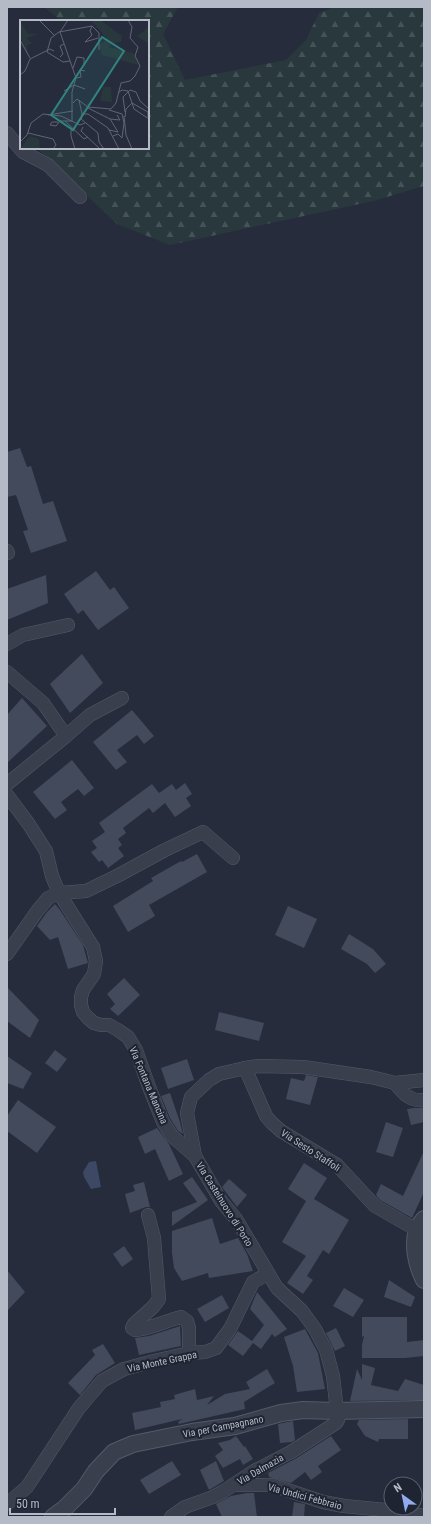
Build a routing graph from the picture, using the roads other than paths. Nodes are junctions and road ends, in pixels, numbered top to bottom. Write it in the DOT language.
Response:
graph roads {
  1 [pos="7,134"];
  2 [pos="20,149"];
  3 [pos="20,149"];
  4 [pos="80,197"];
  5 [pos="68,625"];
  6 [pos="7,644"];
  7 [pos="7,672"];
  8 [pos="122,698"];
  9 [pos="66,736"];
  10 [pos="7,784"];
  11 [pos="7,795"];
  12 [pos="233,858"];
  13 [pos="59,893"];
  14 [pos="7,954"];
  15 [pos="244,1068"];
  16 [pos="424,1080"];
  17 [pos="395,1083"];
  18 [pos="424,1100"];
  19 [pos="194,1156"];
  20 [pos="148,1215"];
  21 [pos="420,1224"];
  22 [pos="267,1274"];
  23 [pos="424,1280"];
  24 [pos="189,1353"];
  25 [pos="424,1409"];
  26 [pos="337,1411"];
  27 [pos="233,1485"];
  28 [pos="7,1504"];
  29 [pos="377,1513"];
  30 [pos="53,1517"];
  31 [pos="171,1517"];
  1 -- 2 [label="street"];
  3 -- 4 [label="street"];
  5 -- 6 [label="street"];
  7 -- 9 [label="street"];
  8 -- 9 [label="street"];
  9 -- 10 [label="street"];
  11 -- 13 [label="street, Via Fontana Mancina"];
  12 -- 13 [label="street"];
  13 -- 14 [label="street"];
  13 -- 19 [label="street, Via Fontana Mancina"];
  15 -- 17 [label="street, Via Castelnuovo di Porto"];
  15 -- 19 [label="street, Via Castelnuovo di Porto"];
  15 -- 21 [label="street, Via Sesto Staffoli"];
  16 -- 17 [label="street, Via Castelnuovo di Porto"];
  17 -- 18 [label="street"];
  19 -- 22 [label="street, Via Castelnuovo di Porto"];
  20 -- 24 [label="street"];
  21 -- 23 [label="street"];
  22 -- 24 [label="street, Via Monte Grappa"];
  22 -- 26 [label="street, Via Castelnuovo di Porto"];
  24 -- 28 [label="street, Via Monte Grappa"];
  25 -- 26 [label="street, Via per Campagnano"];
  26 -- 27 [label="street, Via Dalmazia"];
  26 -- 30 [label="street, Via per Campagnano"];
  27 -- 29 [label="street, Via Undici Febbraio"];
  27 -- 31 [label="street, Via Dalmazia"];
}
